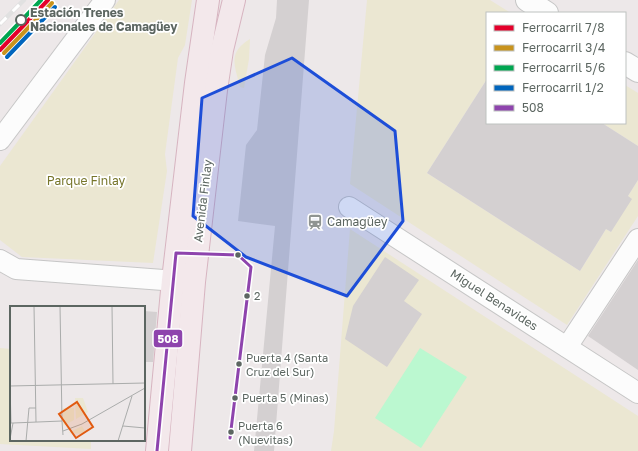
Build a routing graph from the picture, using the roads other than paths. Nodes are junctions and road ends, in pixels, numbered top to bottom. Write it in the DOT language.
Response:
graph roads {
  1 [pos="105,0"];
  2 [pos="208,0"];
  3 [pos="234,0"];
  4 [pos="527,0"];
  5 [pos="545,12"];
  6 [pos="626,64"];
  7 [pos="638,71"];
  8 [pos="0,140"];
  9 [pos="349,207"];
  10 [pos="638,239"];
  11 [pos="176,253"];
  12 [pos="197,254"];
  13 [pos="0,260"];
  14 [pos="183,281"];
  15 [pos="567,347"];
  16 [pos="638,393"];
  17 [pos="157,451"];
  18 [pos="180,451"];
  1 -- 8 [label="street"];
  2 -- 11 [label="main road, Avenida Finlay"];
  3 -- 12 [label="main road, Avenida Finlay"];
  4 -- 5 [label="street"];
  6 -- 7 [label="street"];
  9 -- 15 [label="street, Miguel Benavides"];
  10 -- 15 [label="street"];
  11 -- 12 [label="main road"];
  11 -- 14 [label="main road, Avenida Finlay"];
  12 -- 14 [label="main road, Avenida Finlay"];
  13 -- 14 [label="street"];
  14 -- 17 [label="main road, Avenida Finlay"];
  14 -- 18 [label="main road, Avenida Finlay"];
  15 -- 16 [label="street, Miguel Benavides"];
}
